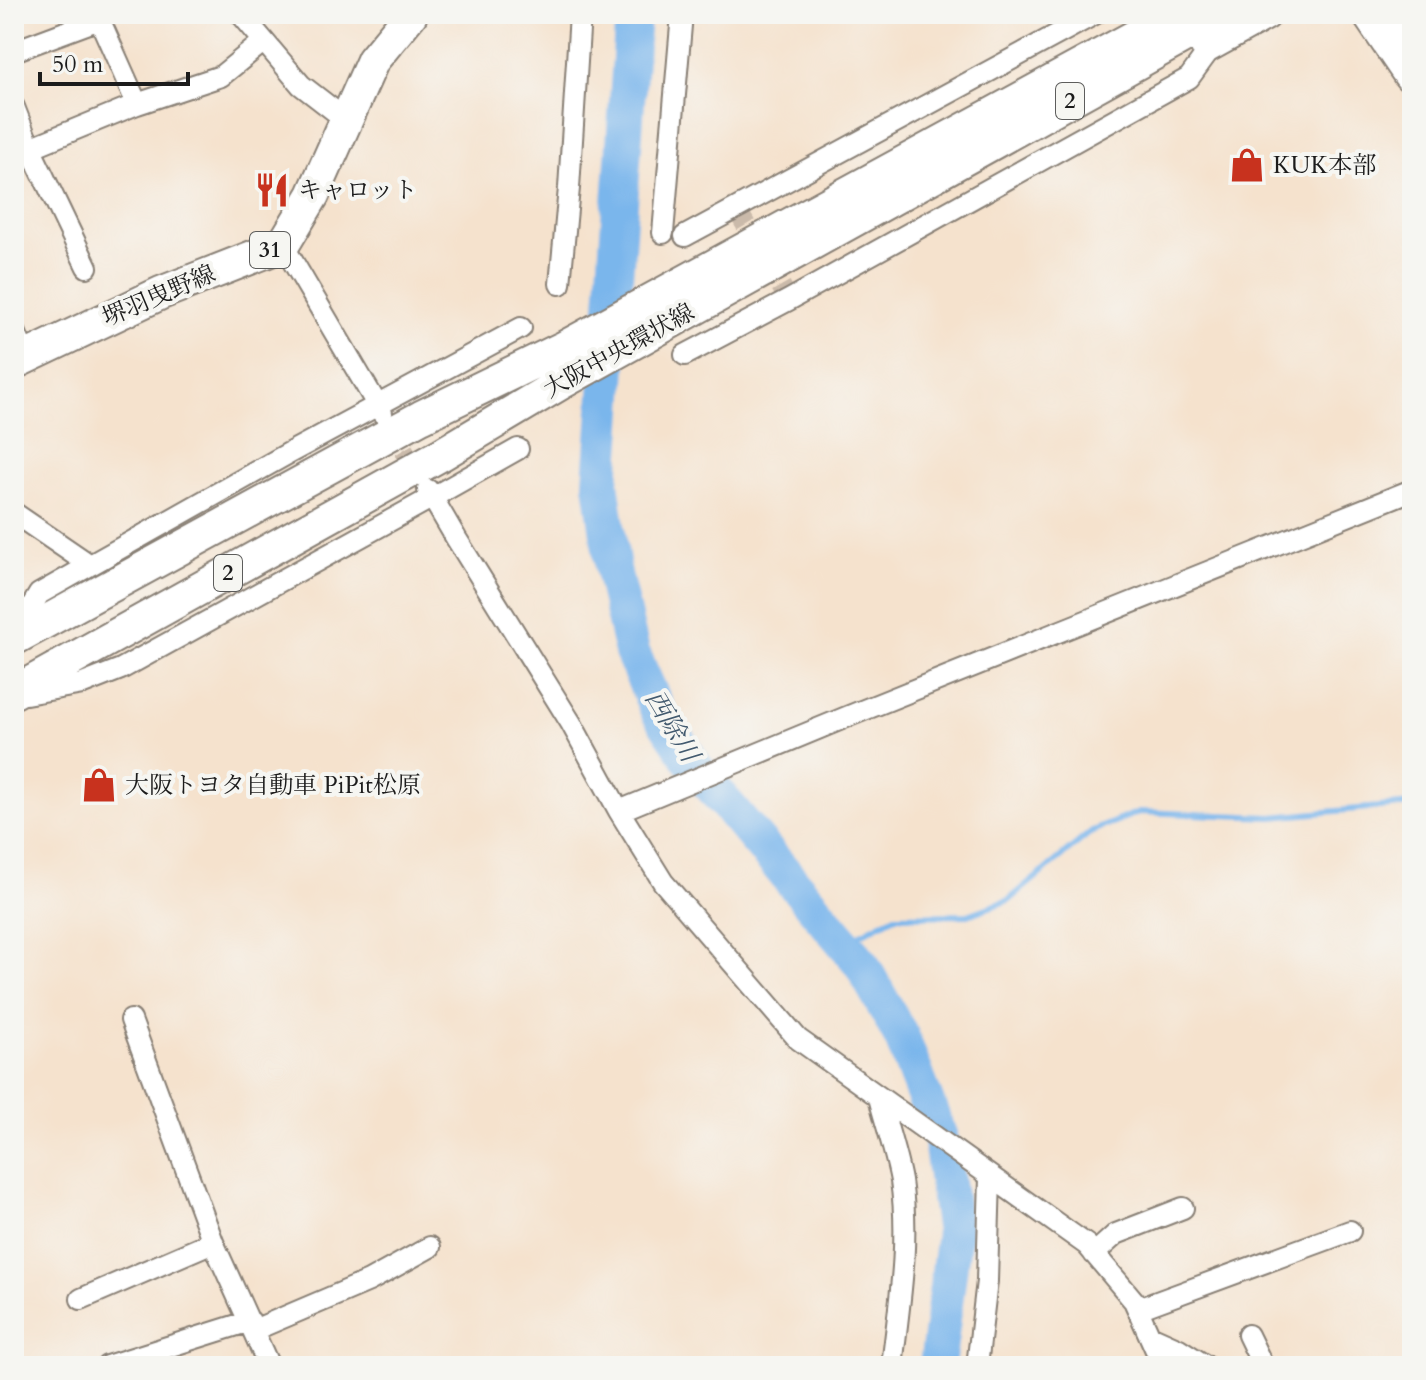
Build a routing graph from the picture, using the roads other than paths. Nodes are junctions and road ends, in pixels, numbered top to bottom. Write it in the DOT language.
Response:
graph roads {
  1 [pos="241,14"];
  2 [pos="411,14"];
  3 [pos="580,14"];
  4 [pos="682,14"];
  5 [pos="1095,14"];
  6 [pos="1132,14"];
  7 [pos="1176,14"];
  8 [pos="1265,14"];
  9 [pos="1372,14"];
  10 [pos="1406,14"];
  11 [pos="98,17"];
  12 [pos="1412,22"];
  13 [pos="1220,28"];
  14 [pos="264,41"];
  15 [pos="14,51"];
  16 [pos="1412,73"];
  17 [pos="137,104"];
  18 [pos="14,107"];
  19 [pos="345,119"];
  20 [pos="30,148"];
  21 [pos="908,175"];
  22 [pos="663,233"];
  23 [pos="685,236"];
  24 [pos="283,245"];
  25 [pos="87,267"];
  26 [pos="560,284"];
  27 [pos="648,290"];
  28 [pos="521,328"];
  29 [pos="646,346"];
  30 [pos="18,350"];
  31 [pos="685,355"];
  32 [pos="379,409"];
  33 [pos="518,449"];
  34 [pos="1412,490"];
  35 [pos="430,494"];
  36 [pos="14,513"];
  37 [pos="90,565"];
  38 [pos="14,637"];
  39 [pos="14,694"];
  40 [pos="619,811"];
  41 [pos="131,1020"];
  42 [pos="887,1103"];
  43 [pos="986,1174"];
  44 [pos="1183,1208"];
  45 [pos="1350,1231"];
  46 [pos="213,1242"];
  47 [pos="430,1247"];
  48 [pos="1094,1254"];
  49 [pos="81,1299"];
  50 [pos="1138,1309"];
  51 [pos="252,1326"];
  52 [pos="1248,1335"];
  53 [pos="1150,1336"];
  54 [pos="107,1366"];
  55 [pos="269,1366"];
  56 [pos="892,1366"];
  57 [pos="977,1366"];
  58 [pos="1163,1366"];
  59 [pos="1206,1366"];
  60 [pos="1263,1366"];
  1 -- 14 [label="street"];
  2 -- 19 [label="main road, 31"];
  3 -- 26 [label="street"];
  4 -- 22 [label="street"];
  5 -- 23 [label="street"];
  6 -- 27 [label="main road"];
  7 -- 21 [label="main road, 大阪中央環状線 / 2"];
  8 -- 13 [label="main road"];
  9 -- 16 [label="highway"];
  10 -- 12 [label="highway"];
  11 -- 15 [label="street"];
  11 -- 17 [label="street"];
  13 -- 21 [label="main road, 大阪中央環状線 / 2"];
  13 -- 29 [label="main road"];
  13 -- 31 [label="street"];
  14 -- 17 [label="street"];
  14 -- 19 [label="street"];
  17 -- 20 [label="street"];
  18 -- 20 [label="street"];
  19 -- 24 [label="main road, 31"];
  20 -- 25 [label="street"];
  21 -- 27 [label="main road, 大阪中央環状線 / 2"];
  21 -- 29 [label="main road, 大阪中央環状線 / 2"];
  24 -- 30 [label="main road, 堺羽曳野線 / 31"];
  24 -- 32 [label="street"];
  27 -- 38 [label="main road, 2"];
  28 -- 32 [label="street"];
  29 -- 39 [label="main road, 2"];
  32 -- 37 [label="street"];
  33 -- 35 [label="street"];
  34 -- 40 [label="street"];
  35 -- 39 [label="street"];
  35 -- 40 [label="street"];
  36 -- 37 [label="street"];
  37 -- 38 [label="street"];
  40 -- 42 [label="street"];
  41 -- 46 [label="street"];
  42 -- 43 [label="street"];
  42 -- 56 [label="street"];
  43 -- 48 [label="street"];
  43 -- 57 [label="street"];
  44 -- 48 [label="street"];
  45 -- 50 [label="street"];
  46 -- 49 [label="street"];
  46 -- 51 [label="street"];
  47 -- 51 [label="street"];
  48 -- 50 [label="street"];
  50 -- 53 [label="street"];
  51 -- 54 [label="street"];
  51 -- 55 [label="street"];
  52 -- 60 [label="street"];
  53 -- 58 [label="street"];
  53 -- 59 [label="street"];
}
